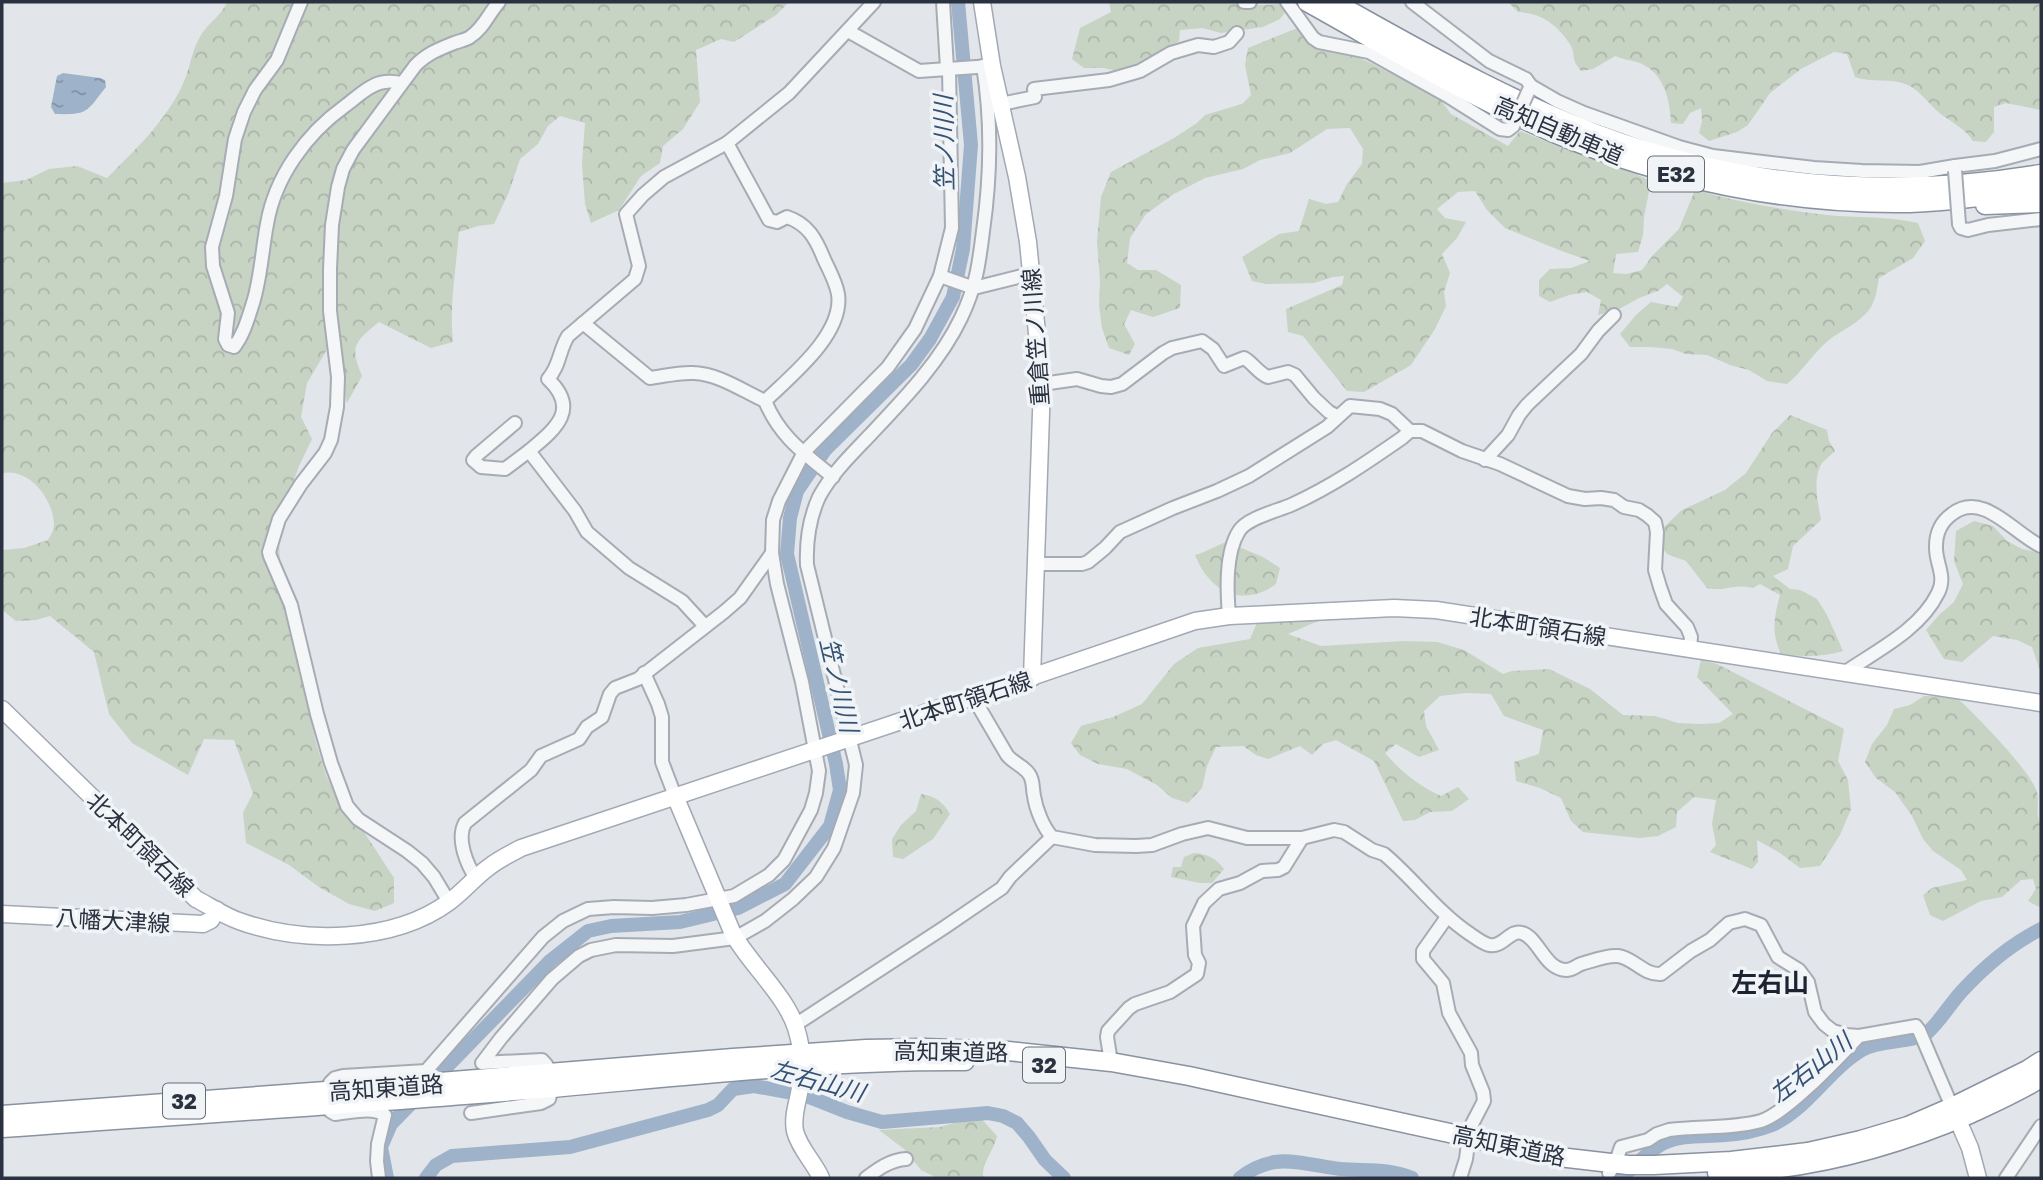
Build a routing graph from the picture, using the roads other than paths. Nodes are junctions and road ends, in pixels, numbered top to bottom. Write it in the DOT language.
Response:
graph roads {
  1 [pos="301,2"];
  2 [pos="499,2"];
  3 [pos="874,2"];
  4 [pos="943,2"];
  5 [pos="982,2"];
  6 [pos="1244,2"];
  7 [pos="1250,2"];
  8 [pos="1287,2"];
  9 [pos="1307,2"];
  10 [pos="1412,2"];
  11 [pos="1341,11"];
  12 [pos="848,31"];
  13 [pos="1237,33"];
  14 [pos="984,66"];
  15 [pos="950,68"];
  16 [pos="401,83"];
  17 [pos="1530,89"];
  18 [pos="1001,104"];
  19 [pos="727,143"];
  20 [pos="2041,149"];
  21 [pos="1955,168"];
  22 [pos="2041,172"];
  23 [pos="2041,187"];
  24 [pos="1913,203"];
  25 [pos="2041,203"];
  26 [pos="2041,219"];
  27 [pos="1030,274"];
  28 [pos="941,277"];
  29 [pos="972,288"];
  30 [pos="1614,315"];
  31 [pos="583,323"];
  32 [pos="1042,384"];
  33 [pos="765,401"];
  34 [pos="1337,416"];
  35 [pos="515,423"];
  36 [pos="1410,431"];
  37 [pos="529,451"];
  38 [pos="807,455"];
  39 [pos="1485,460"];
  40 [pos="832,476"];
  41 [pos="2041,546"];
  42 [pos="772,553"];
  43 [pos="1037,564"];
  44 [pos="1228,616"];
  45 [pos="705,626"];
  46 [pos="1690,648"];
  47 [pos="644,673"];
  48 [pos="1844,673"];
  49 [pos="1032,678"];
  50 [pos="973,697"];
  51 [pos="2041,703"];
  52 [pos="2,709"];
  53 [pos="849,737"];
  54 [pos="818,748"];
  55 [pos="675,796"];
  56 [pos="1052,837"];
  57 [pos="1302,838"];
  58 [pos="476,878"];
  59 [pos="719,901"];
  60 [pos="449,902"];
  61 [pos="217,910"];
  62 [pos="2,914"];
  63 [pos="1447,918"];
  64 [pos="734,936"];
  65 [pos="795,1024"];
  66 [pos="1859,1036"];
  67 [pos="2041,1061"];
  68 [pos="1111,1062"];
  69 [pos="802,1069"];
  70 [pos="2041,1078"];
  71 [pos="552,1080"];
  72 [pos="365,1095"];
  73 [pos="330,1097"];
  74 [pos="471,1113"];
  75 [pos="1954,1113"];
  76 [pos="2,1115"];
  77 [pos="2041,1126"];
  78 [pos="2,1128"];
  79 [pos="1468,1143"];
  80 [pos="906,1159"];
  81 [pos="1628,1169"];
  82 [pos="379,1178"];
  83 [pos="821,1178"];
  84 [pos="866,1178"];
  85 [pos="1460,1178"];
  86 [pos="1978,1178"];
  87 [pos="2006,1178"];
  1 -- 16 [label="street"];
  2 -- 16 [label="street"];
  3 -- 12 [label="street"];
  4 -- 15 [label="street"];
  5 -- 14 [label="main road, 重倉笠ノ川線"];
  6 -- 7 [label="street"];
  8 -- 17 [label="street, bridge"];
  9 -- 11 [label="highway, 高知自動車道 / E32"];
  10 -- 17 [label="street"];
  11 -- 22 [label="highway, 高知自動車道 / E32"];
  11 -- 24 [label="highway, 高知自動車道 / E32"];
  12 -- 15 [label="street"];
  12 -- 19 [label="street"];
  13 -- 18 [label="street"];
  14 -- 15 [label="street"];
  14 -- 18 [label="main road, 重倉笠ノ川線"];
  14 -- 29 [label="street"];
  15 -- 28 [label="street"];
  16 -- 60 [label="street"];
  17 -- 21 [label="street"];
  18 -- 27 [label="main road, 重倉笠ノ川線"];
  19 -- 31 [label="street"];
  19 -- 33 [label="street"];
  20 -- 21 [label="street"];
  21 -- 26 [label="street, bridge"];
  23 -- 24 [label="highway, 高知自動車道 / E32"];
  24 -- 25 [label="highway"];
  27 -- 29 [label="street"];
  27 -- 32 [label="main road, 重倉笠ノ川線"];
  28 -- 29 [label="street"];
  28 -- 38 [label="street"];
  29 -- 40 [label="street"];
  30 -- 39 [label="street"];
  31 -- 33 [label="street"];
  31 -- 37 [label="street"];
  32 -- 34 [label="street"];
  32 -- 43 [label="main road, 重倉笠ノ川線"];
  33 -- 38 [label="street"];
  34 -- 36 [label="street"];
  34 -- 43 [label="street"];
  35 -- 37 [label="street"];
  36 -- 39 [label="street"];
  36 -- 44 [label="street"];
  37 -- 45 [label="street"];
  38 -- 40 [label="street"];
  38 -- 42 [label="street"];
  39 -- 46 [label="street"];
  40 -- 53 [label="street"];
  41 -- 48 [label="street"];
  42 -- 45 [label="street"];
  42 -- 54 [label="street"];
  43 -- 49 [label="main road, 重倉笠ノ川線"];
  44 -- 46 [label="main road, 北本町領石線"];
  44 -- 49 [label="main road, 北本町領石線"];
  45 -- 47 [label="street"];
  46 -- 48 [label="main road, 北本町領石線"];
  47 -- 55 [label="street"];
  47 -- 58 [label="street"];
  48 -- 51 [label="main road, 北本町領石線"];
  49 -- 50 [label="main road, 北本町領石線"];
  50 -- 53 [label="main road, 北本町領石線"];
  50 -- 56 [label="street"];
  52 -- 61 [label="main road, 北本町領石線"];
  53 -- 54 [label="main road, 北本町領石線"];
  53 -- 64 [label="street"];
  54 -- 55 [label="main road, 北本町領石線"];
  54 -- 59 [label="street"];
  55 -- 58 [label="main road, 北本町領石線"];
  55 -- 59 [label="main road"];
  56 -- 57 [label="street"];
  56 -- 65 [label="street"];
  57 -- 63 [label="street"];
  57 -- 68 [label="street"];
  58 -- 60 [label="main road, 北本町領石線"];
  59 -- 64 [label="main road"];
  59 -- 73 [label="street"];
  60 -- 61 [label="main road, 北本町領石線"];
  61 -- 62 [label="main road, 八幡大津線"];
  63 -- 66 [label="street"];
  63 -- 79 [label="street"];
  64 -- 65 [label="main road"];
  64 -- 71 [label="street"];
  65 -- 69 [label="main road"];
  66 -- 75 [label="street"];
  66 -- 81 [label="street"];
  67 -- 75 [label="highway, 高知東道路 / 32"];
  68 -- 69 [label="highway, 高知東道路 / 32"];
  68 -- 79 [label="highway, 高知東道路 / 32"];
  69 -- 71 [label="highway, 高知東道路 / 32"];
  69 -- 79 [label="highway, 高知東道路 / 32"];
  69 -- 83 [label="main road"];
  70 -- 75 [label="highway, 高知東道路 / 32"];
  71 -- 72 [label="highway, 高知東道路 / 32"];
  71 -- 72 [label="highway, 高知東道路 / 32"];
  71 -- 74 [label="street"];
  72 -- 73 [label="highway, 高知東道路 / 32"];
  73 -- 76 [label="highway, 高知東道路 / 32"];
  73 -- 78 [label="highway, 高知東道路 / 32"];
  73 -- 82 [label="street"];
  75 -- 81 [label="highway, 高知東道路 / 32"];
  75 -- 86 [label="main road"];
  77 -- 87 [label="street"];
  79 -- 81 [label="highway, 高知東道路 / 32"];
  79 -- 85 [label="street"];
  80 -- 84 [label="street"];
}
